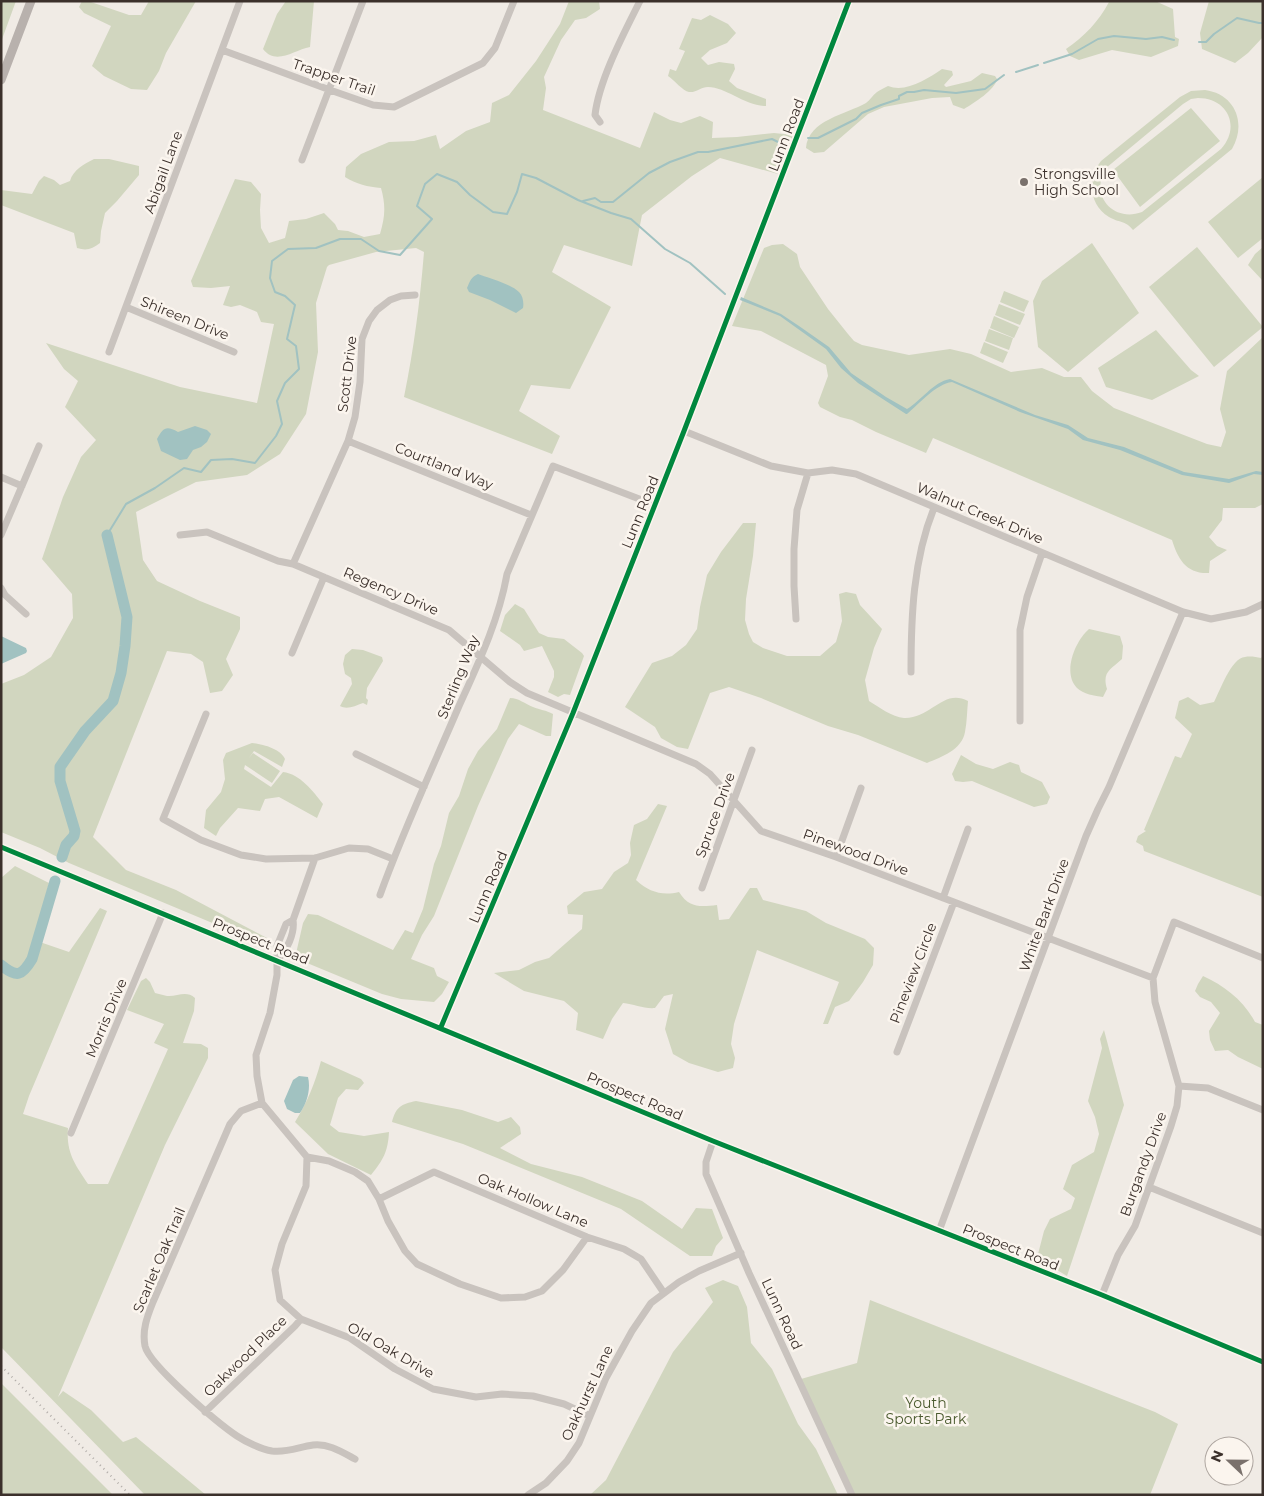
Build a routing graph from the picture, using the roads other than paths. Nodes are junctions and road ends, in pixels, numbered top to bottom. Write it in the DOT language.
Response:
graph roads {
  1 [pos="31,1"];
  2 [pos="240,1"];
  3 [pos="363,1"];
  4 [pos="514,1"];
  5 [pos="640,1"];
  6 [pos="849,1"];
  7 [pos="222,50"];
  8 [pos="1,80"];
  9 [pos="330,90"];
  10 [pos="600,122"];
  11 [pos="302,160"];
  12 [pos="415,295"];
  13 [pos="126,308"];
  14 [pos="109,352"];
  15 [pos="234,352"];
  16 [pos="684,431"];
  17 [pos="348,441"];
  18 [pos="39,446"];
  19 [pos="808,473"];
  20 [pos="1,477"];
  21 [pos="22,486"];
  22 [pos="655,505"];
  23 [pos="934,508"];
  24 [pos="531,516"];
  25 [pos="1,535"];
  26 [pos="180,535"];
  27 [pos="1042,553"];
  28 [pos="294,564"];
  29 [pos="324,577"];
  30 [pos="1,588"];
  31 [pos="1263,604"];
  32 [pos="1183,612"];
  33 [pos="26,614"];
  34 [pos="796,619"];
  35 [pos="292,653"];
  36 [pos="481,656"];
  37 [pos="910,672"];
  38 [pos="573,713"];
  39 [pos="206,714"];
  40 [pos="1020,721"];
  41 [pos="752,750"];
  42 [pos="356,754"];
  43 [pos="424,787"];
  44 [pos="861,788"];
  45 [pos="734,801"];
  46 [pos="968,829"];
  47 [pos="1,847"];
  48 [pos="836,856"];
  49 [pos="315,858"];
  50 [pos="393,859"];
  51 [pos="702,888"];
  52 [pos="380,895"];
  53 [pos="943,898"];
  54 [pos="954,902"];
  55 [pos="164,913"];
  56 [pos="1049,938"];
  57 [pos="1263,958"];
  58 [pos="277,960"];
  59 [pos="1153,978"];
  60 [pos="441,1027"];
  61 [pos="897,1052"];
  62 [pos="1179,1086"];
  63 [pos="262,1102"];
  64 [pos="1263,1110"];
  65 [pos="71,1133"];
  66 [pos="713,1141"];
  67 [pos="307,1157"];
  68 [pos="1149,1187"];
  69 [pos="379,1200"];
  70 [pos="939,1231"];
  71 [pos="1263,1234"];
  72 [pos="587,1237"];
  73 [pos="741,1253"];
  74 [pos="664,1293"];
  75 [pos="1102,1295"];
  76 [pos="301,1319"];
  77 [pos="1263,1362"];
  78 [pos="205,1412"];
  79 [pos="590,1416"];
  80 [pos="355,1460"];
  81 [pos="528,1495"];
  82 [pos="852,1495"];
  1 -- 8 [label="main road"];
  2 -- 7 [label="street, Abigail Lane"];
  3 -- 9 [label="street"];
  4 -- 9 [label="street, Trapper Trail"];
  5 -- 10 [label="street"];
  6 -- 16 [label="street, Lunn Road"];
  7 -- 9 [label="street, Trapper Trail"];
  7 -- 13 [label="street, Abigail Lane"];
  9 -- 11 [label="street"];
  12 -- 17 [label="street, Scott Drive"];
  13 -- 14 [label="street, Abigail Lane"];
  13 -- 15 [label="street, Shireen Drive"];
  16 -- 19 [label="street, Walnut Creek Drive"];
  16 -- 22 [label="street, Lunn Road"];
  17 -- 24 [label="street, Courtland Way"];
  17 -- 28 [label="street, Scott Drive"];
  18 -- 21 [label="street"];
  19 -- 23 [label="street, Walnut Creek Drive"];
  19 -- 34 [label="street"];
  20 -- 21 [label="street"];
  21 -- 25 [label="street"];
  22 -- 24 [label="street, Sterling Way"];
  22 -- 38 [label="street, Lunn Road"];
  23 -- 27 [label="street, Walnut Creek Drive"];
  23 -- 37 [label="street"];
  24 -- 36 [label="street, Sterling Way"];
  26 -- 28 [label="street, Regency Drive"];
  27 -- 32 [label="street, Walnut Creek Drive"];
  27 -- 40 [label="street"];
  28 -- 29 [label="street, Regency Drive"];
  29 -- 35 [label="street"];
  29 -- 36 [label="street, Regency Drive"];
  30 -- 33 [label="street"];
  31 -- 32 [label="street, Walnut Creek Drive"];
  32 -- 56 [label="street, White Bark Drive"];
  36 -- 38 [label="street, Regency Drive"];
  36 -- 43 [label="street, Sterling Way"];
  38 -- 45 [label="street, Pinewood Drive"];
  38 -- 60 [label="street, Lunn Road"];
  39 -- 49 [label="street"];
  41 -- 45 [label="street, Spruce Drive"];
  42 -- 43 [label="street"];
  43 -- 50 [label="street, Sterling Way"];
  44 -- 48 [label="street"];
  45 -- 48 [label="street, Pinewood Drive"];
  45 -- 51 [label="street, Spruce Drive"];
  46 -- 53 [label="street"];
  47 -- 55 [label="street, Prospect Road"];
  48 -- 53 [label="street, Pinewood Drive"];
  49 -- 50 [label="street"];
  49 -- 58 [label="street"];
  50 -- 52 [label="street, Sterling Way"];
  53 -- 54 [label="street, Pinewood Drive"];
  54 -- 56 [label="street, Pinewood Drive"];
  54 -- 61 [label="street, Pineview Circle"];
  55 -- 58 [label="street, Prospect Road"];
  55 -- 65 [label="street, Morris Drive"];
  56 -- 59 [label="street, Pinewood Drive"];
  56 -- 70 [label="street, White Bark Drive"];
  57 -- 59 [label="street, Burgandy Drive"];
  58 -- 60 [label="street, Prospect Road"];
  58 -- 63 [label="street"];
  59 -- 62 [label="street, Burgandy Drive"];
  60 -- 66 [label="street, Prospect Road"];
  62 -- 64 [label="street"];
  62 -- 68 [label="street, Burgandy Drive"];
  63 -- 67 [label="street"];
  63 -- 78 [label="street, Scarlet Oak Trail"];
  66 -- 70 [label="street, Prospect Road"];
  66 -- 73 [label="street, Lunn Road"];
  67 -- 69 [label="street"];
  67 -- 76 [label="street, Old Oak Drive"];
  68 -- 71 [label="street"];
  68 -- 75 [label="street, Burgandy Drive"];
  69 -- 72 [label="street, Oak Hollow Lane"];
  69 -- 72 [label="street"];
  70 -- 75 [label="street, Prospect Road"];
  72 -- 74 [label="street, Oak Hollow Lane"];
  73 -- 74 [label="street, Oakhurst Lane"];
  73 -- 82 [label="street, Lunn Road"];
  74 -- 79 [label="street, Oakhurst Lane"];
  75 -- 77 [label="street, Prospect Road"];
  76 -- 78 [label="street, Oakwood Place"];
  76 -- 79 [label="street, Old Oak Drive"];
  78 -- 80 [label="street, Scarlet Oak Trail"];
  79 -- 81 [label="street, Oakhurst Lane"];
}
